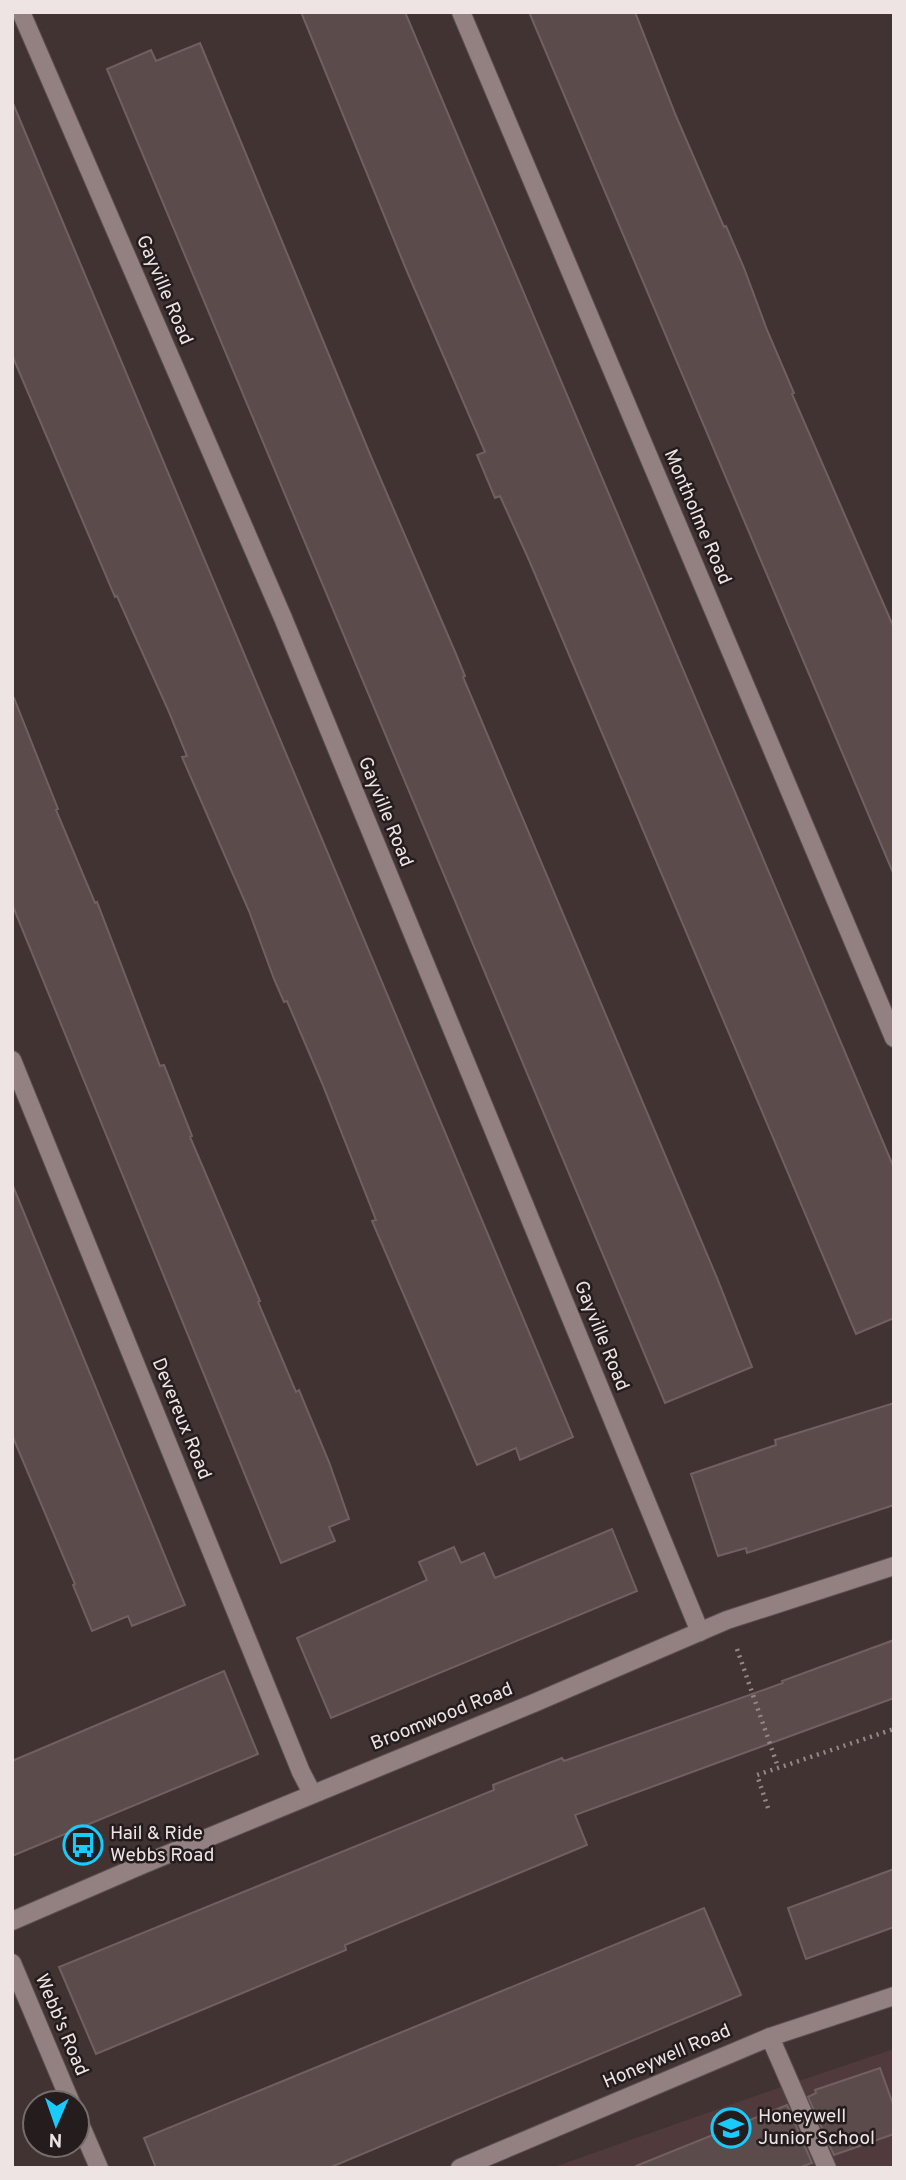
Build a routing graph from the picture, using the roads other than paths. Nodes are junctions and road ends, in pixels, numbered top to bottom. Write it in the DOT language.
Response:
graph roads {
  1 [pos="21,12"];
  2 [pos="461,12"];
  3 [pos="894,1038"];
  4 [pos="12,1060"];
  5 [pos="894,1566"];
  6 [pos="700,1632"];
  7 [pos="312,1793"];
  8 [pos="12,1921"];
  9 [pos="12,1963"];
  10 [pos="894,1996"];
  11 [pos="769,2037"];
  12 [pos="65,2089"];
  13 [pos="91,2149"];
  14 [pos="99,2168"];
  15 [pos="460,2168"];
  16 [pos="827,2168"];
  1 -- 6 [label="street, Gayville Road"];
  2 -- 3 [label="street, Montholme Road"];
  4 -- 7 [label="street, Devereux Road"];
  5 -- 6 [label="street, Broomwood Road"];
  6 -- 7 [label="street, Broomwood Road"];
  7 -- 8 [label="street, Broomwood Road"];
  9 -- 12 [label="street, Webb's Road"];
  10 -- 11 [label="street, Honeywell Road"];
  11 -- 15 [label="street, Honeywell Road"];
  11 -- 16 [label="street"];
  13 -- 14 [label="street"];
}
